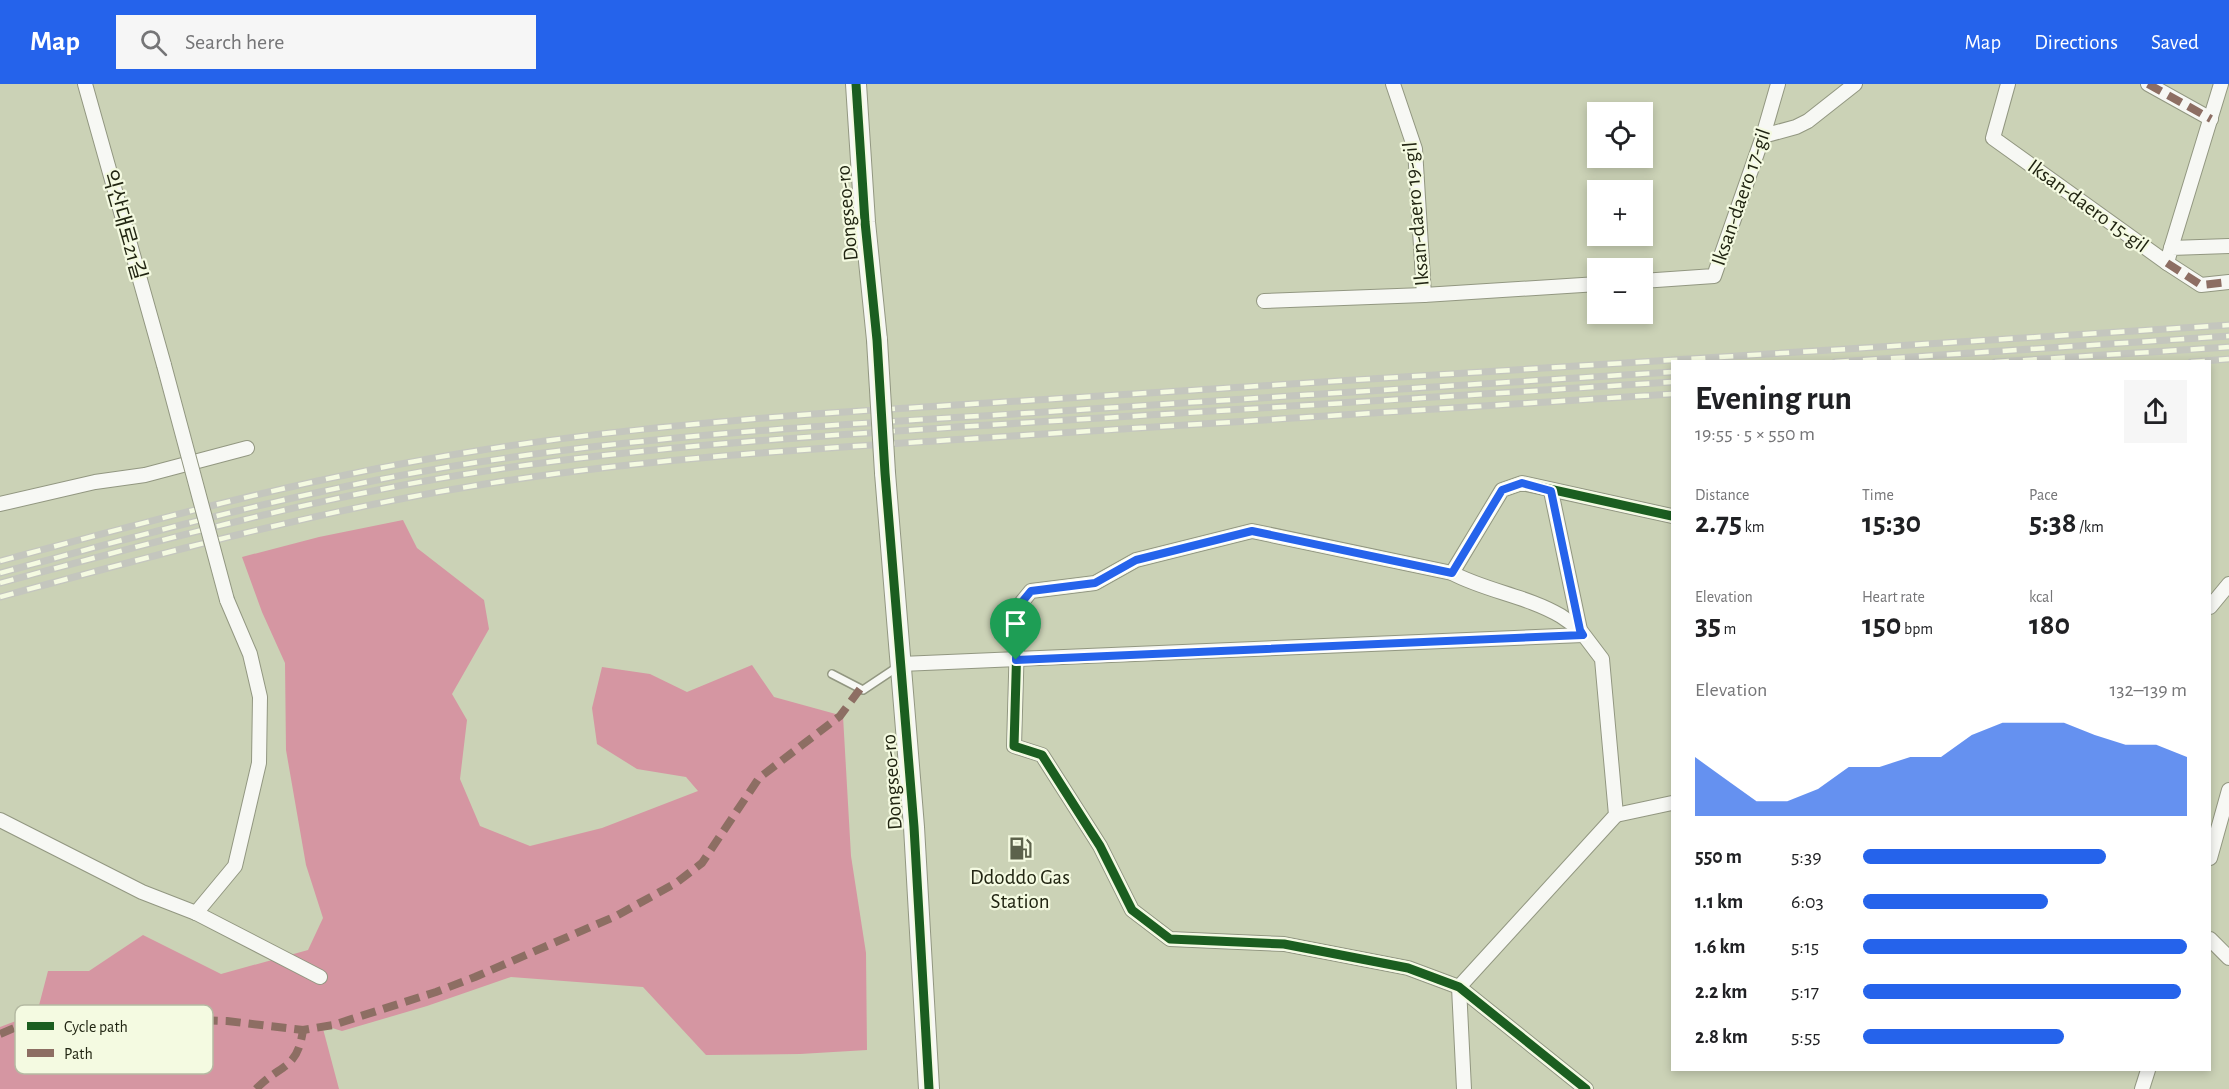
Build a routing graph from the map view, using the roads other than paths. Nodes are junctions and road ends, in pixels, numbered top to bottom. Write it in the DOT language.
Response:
graph roads {
  1 [pos="85,84"];
  2 [pos="856,84"];
  3 [pos="1392,84"];
  4 [pos="1778,84"];
  5 [pos="1855,84"];
  6 [pos="2008,84"];
  7 [pos="2148,84"];
  8 [pos="2221,84"];
  9 [pos="2211,119"];
  10 [pos="1763,136"];
  11 [pos="2229,246"];
  12 [pos="2171,248"];
  13 [pos="2167,263"];
  14 [pos="1653,280"];
  15 [pos="2229,282"];
  16 [pos="1587,285"];
  17 [pos="1425,295"];
  18 [pos="1264,301"];
  19 [pos="247,448"];
  20 [pos="1551,491"];
  21 [pos="0,504"];
  22 [pos="1671,516"];
  23 [pos="1452,573"];
  24 [pos="2229,584"];
  25 [pos="2211,607"];
  26 [pos="1582,632"];
  27 [pos="1016,660"];
  28 [pos="901,664"];
  29 [pos="832,674"];
  30 [pos="2229,790"];
  31 [pos="1671,803"];
  32 [pos="1616,815"];
  33 [pos="0,820"];
  34 [pos="2211,854"];
  35 [pos="196,913"];
  36 [pos="2211,940"];
  37 [pos="2229,958"];
  38 [pos="320,977"];
  39 [pos="1459,987"];
  40 [pos="2148,1071"];
  41 [pos="930,1089"];
  42 [pos="1464,1089"];
  43 [pos="1586,1089"];
  44 [pos="2142,1089"];
  1 -- 35 [label="street, 익산대로21길, bridge"];
  2 -- 28 [label="street, Dongseo-ro, bridge"];
  3 -- 17 [label="street, Iksan-daero 19-gil"];
  4 -- 10 [label="street, Iksan-daero 17-gil"];
  5 -- 10 [label="street"];
  6 -- 13 [label="street, Iksan-daero 15-gil"];
  7 -- 9 [label="street"];
  8 -- 9 [label="street"];
  9 -- 12 [label="street"];
  10 -- 14 [label="street, Iksan-daero 17-gil"];
  11 -- 12 [label="street, Iksan-daero 15-gil"];
  12 -- 13 [label="street, Iksan-daero 15-gil"];
  13 -- 15 [label="street"];
  16 -- 17 [label="street"];
  17 -- 18 [label="street, Iksan-daero 19-gil"];
  19 -- 21 [label="street"];
  20 -- 22 [label="street"];
  20 -- 23 [label="street"];
  20 -- 26 [label="street"];
  23 -- 26 [label="street"];
  23 -- 27 [label="street"];
  24 -- 25 [label="street"];
  26 -- 27 [label="street"];
  26 -- 32 [label="street"];
  27 -- 28 [label="street"];
  27 -- 39 [label="street"];
  28 -- 29 [label="lane"];
  28 -- 41 [label="street, Dongseo-ro"];
  30 -- 34 [label="street"];
  31 -- 32 [label="street"];
  32 -- 39 [label="street"];
  33 -- 35 [label="street"];
  35 -- 38 [label="street"];
  36 -- 37 [label="street"];
  39 -- 42 [label="street"];
  39 -- 43 [label="street"];
  40 -- 44 [label="street"];
}
